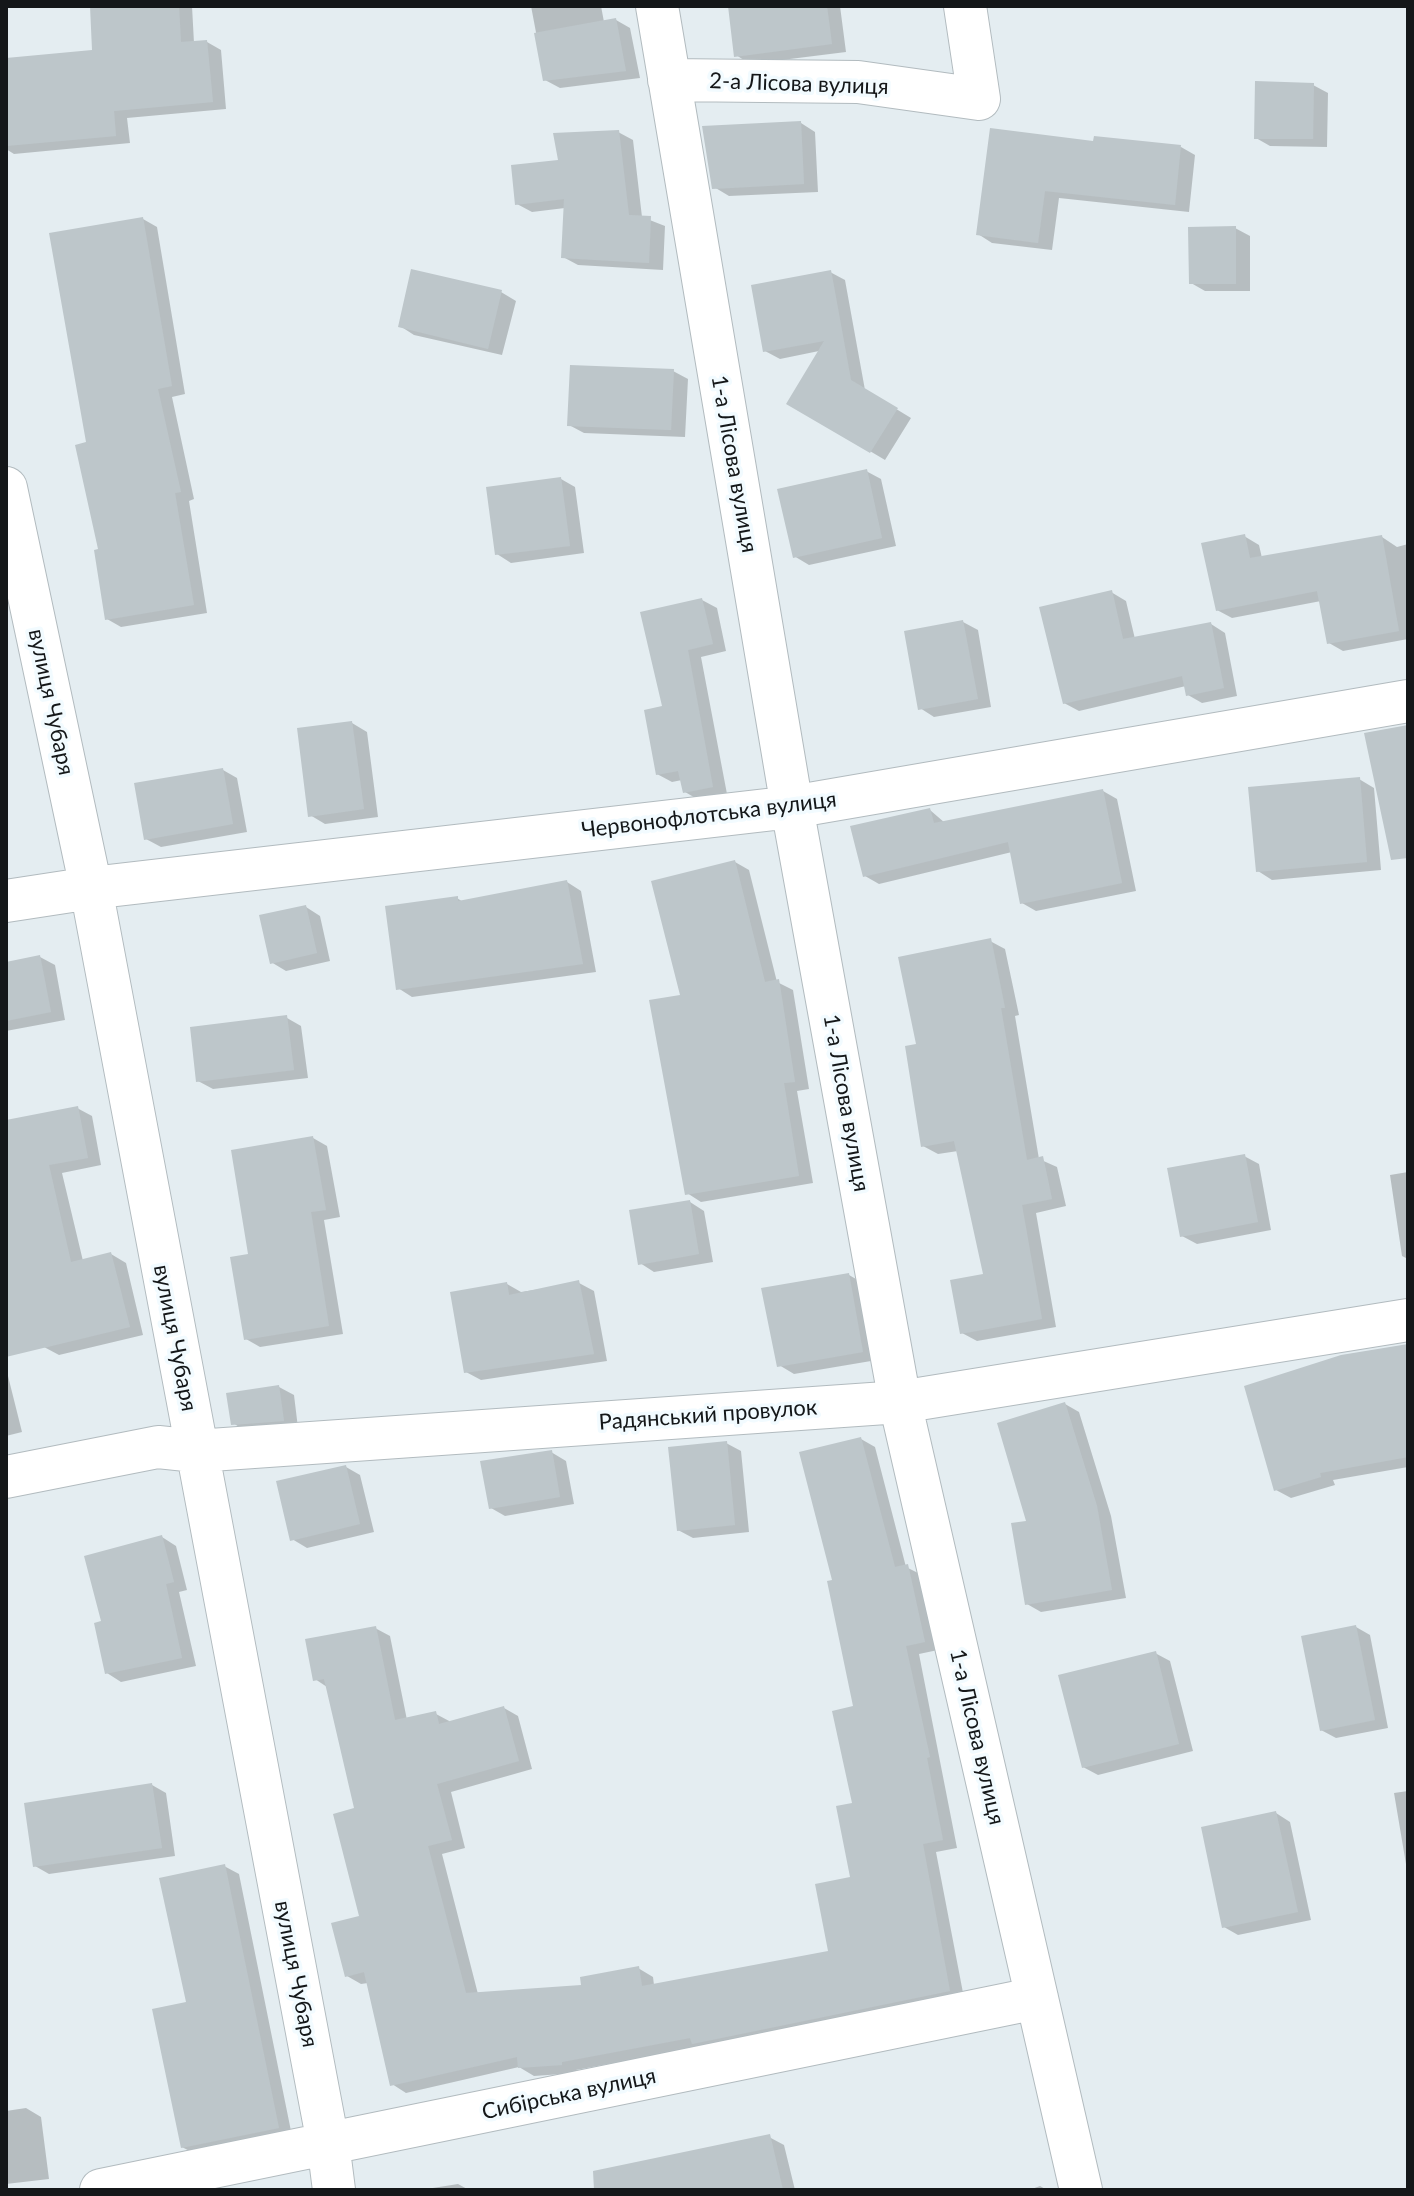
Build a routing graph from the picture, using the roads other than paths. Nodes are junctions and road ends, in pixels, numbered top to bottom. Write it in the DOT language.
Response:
graph roads {
  1 [pos="657,6"];
  2 [pos="965,6"];
  3 [pos="669,80"];
  4 [pos="6,488"];
  5 [pos="1408,701"];
  6 [pos="792,807"];
  7 [pos="91,888"];
  8 [pos="6,901"];
  9 [pos="1408,1320"];
  10 [pos="900,1402"];
  11 [pos="196,1451"];
  12 [pos="6,1477"];
  13 [pos="1037,1998"];
  14 [pos="328,2143"];
  15 [pos="101,2190"];
  16 [pos="334,2190"];
  17 [pos="1081,2190"];
  1 -- 3 [label="street, 1-а Лісова вулиця"];
  2 -- 3 [label="street, 2-а Лісова вулиця"];
  3 -- 6 [label="street, 1-а Лісова вулиця"];
  4 -- 7 [label="street, вулиця Чубаря"];
  5 -- 6 [label="street, Червонофлотська вулиця"];
  6 -- 7 [label="street, Червонофлотська вулиця"];
  6 -- 10 [label="street, 1-а Лісова вулиця"];
  7 -- 8 [label="street, Червонофлотська вулиця"];
  7 -- 11 [label="street, вулиця Чубаря"];
  9 -- 10 [label="street, Радянський провулок"];
  10 -- 11 [label="street, Радянський провулок"];
  10 -- 13 [label="street, 1-а Лісова вулиця"];
  11 -- 12 [label="street, Радянський провулок"];
  11 -- 14 [label="street, вулиця Чубаря"];
  13 -- 14 [label="street, Сибірська вулиця"];
  13 -- 17 [label="street, 1-а Лісова вулиця"];
  14 -- 15 [label="street, Сибірська вулиця"];
  14 -- 16 [label="street, вулиця Чубаря"];
}
